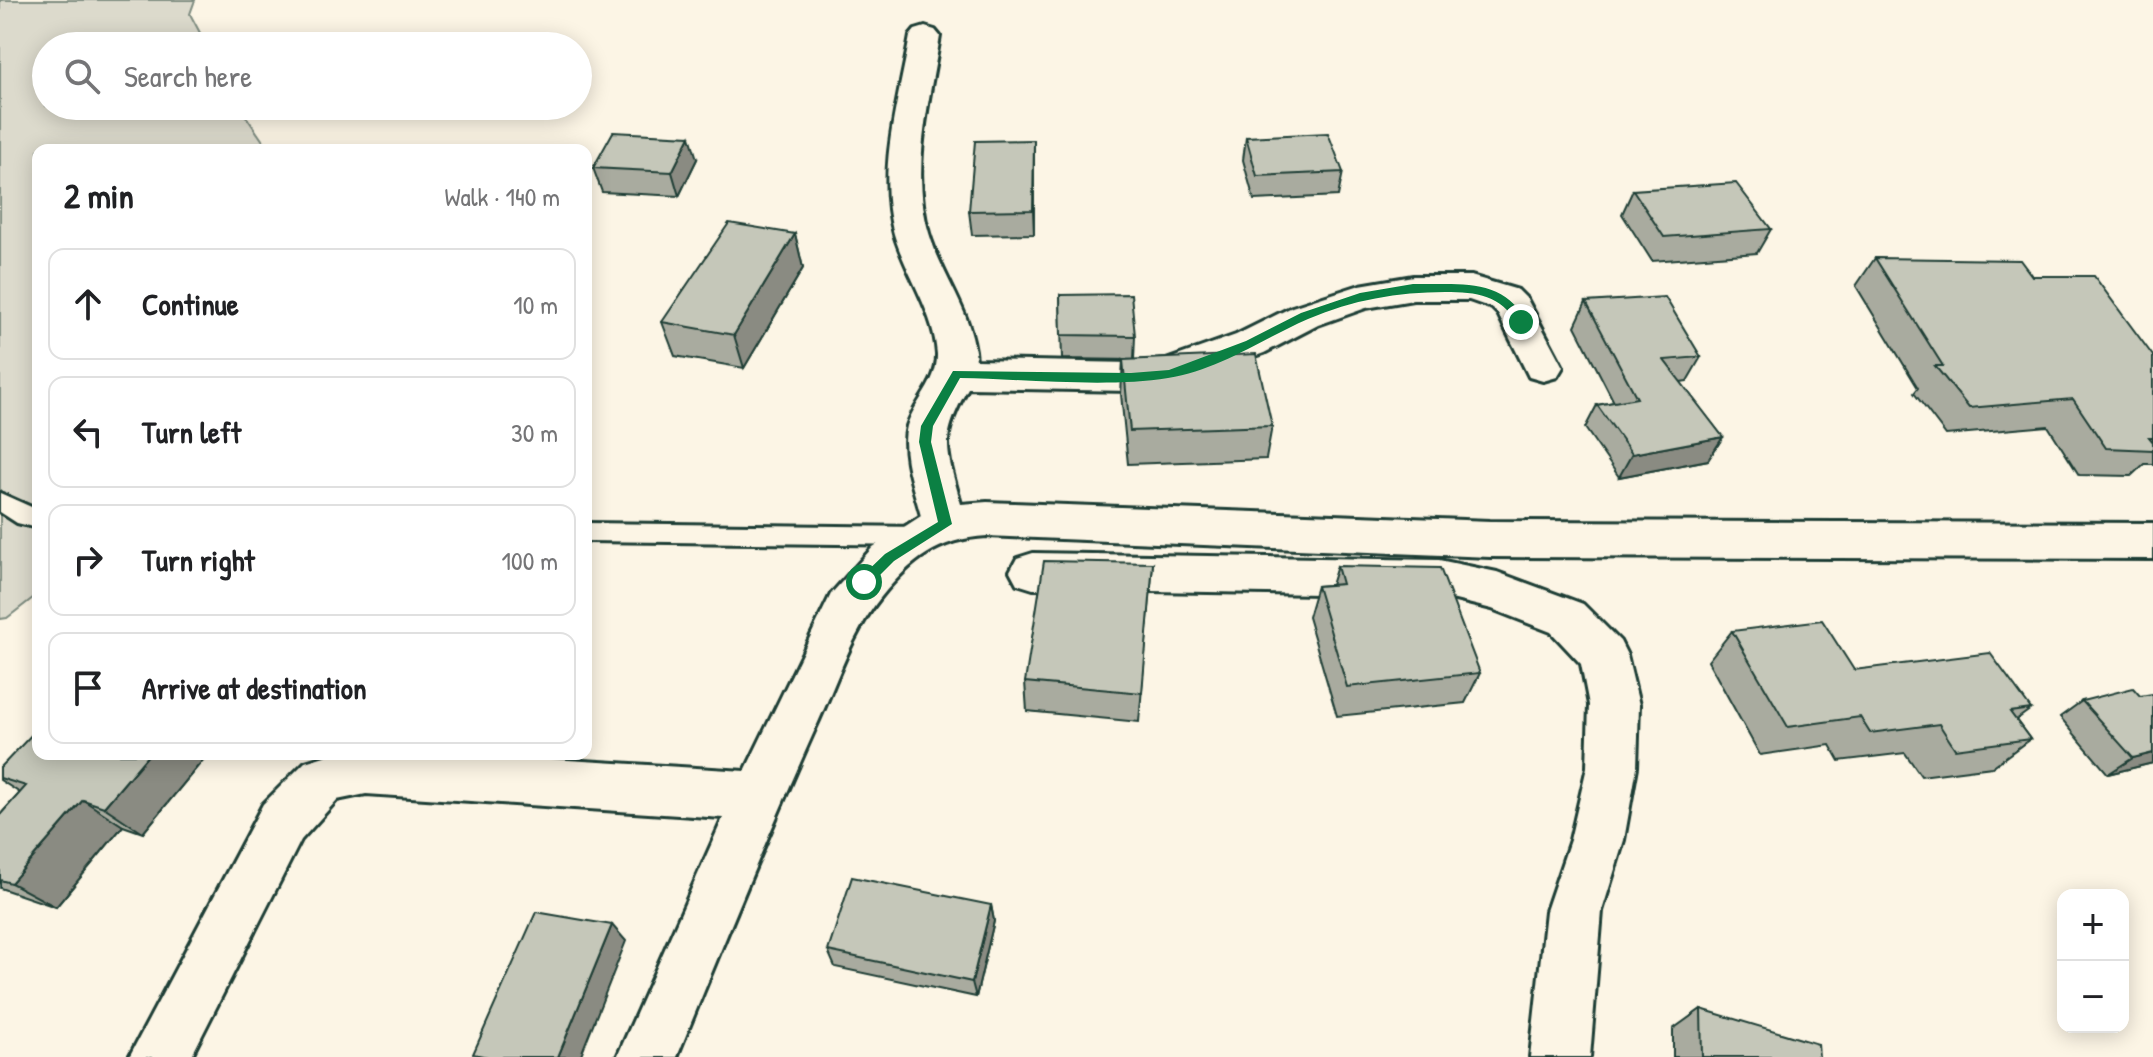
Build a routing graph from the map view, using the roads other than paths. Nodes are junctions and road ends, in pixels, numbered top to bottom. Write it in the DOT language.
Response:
graph roads {
  1 [pos="925,36"];
  2 [pos="1543,367"];
  3 [pos="957,374"];
  4 [pos="0,501"];
  5 [pos="32,518"];
  6 [pos="933,530"];
  7 [pos="592,532"];
  8 [pos="2153,541"];
  9 [pos="1033,571"];
  10 [pos="759,796"];
  11 [pos="159,1057"];
  12 [pos="647,1057"];
  13 [pos="1560,1057"];
  1 -- 3 [label="street"];
  2 -- 3 [label="street"];
  3 -- 6 [label="street"];
  4 -- 5 [label="lane"];
  6 -- 7 [label="lane"];
  6 -- 8 [label="street"];
  6 -- 10 [label="street"];
  9 -- 13 [label="street"];
  10 -- 11 [label="street"];
  10 -- 12 [label="street"];
}
